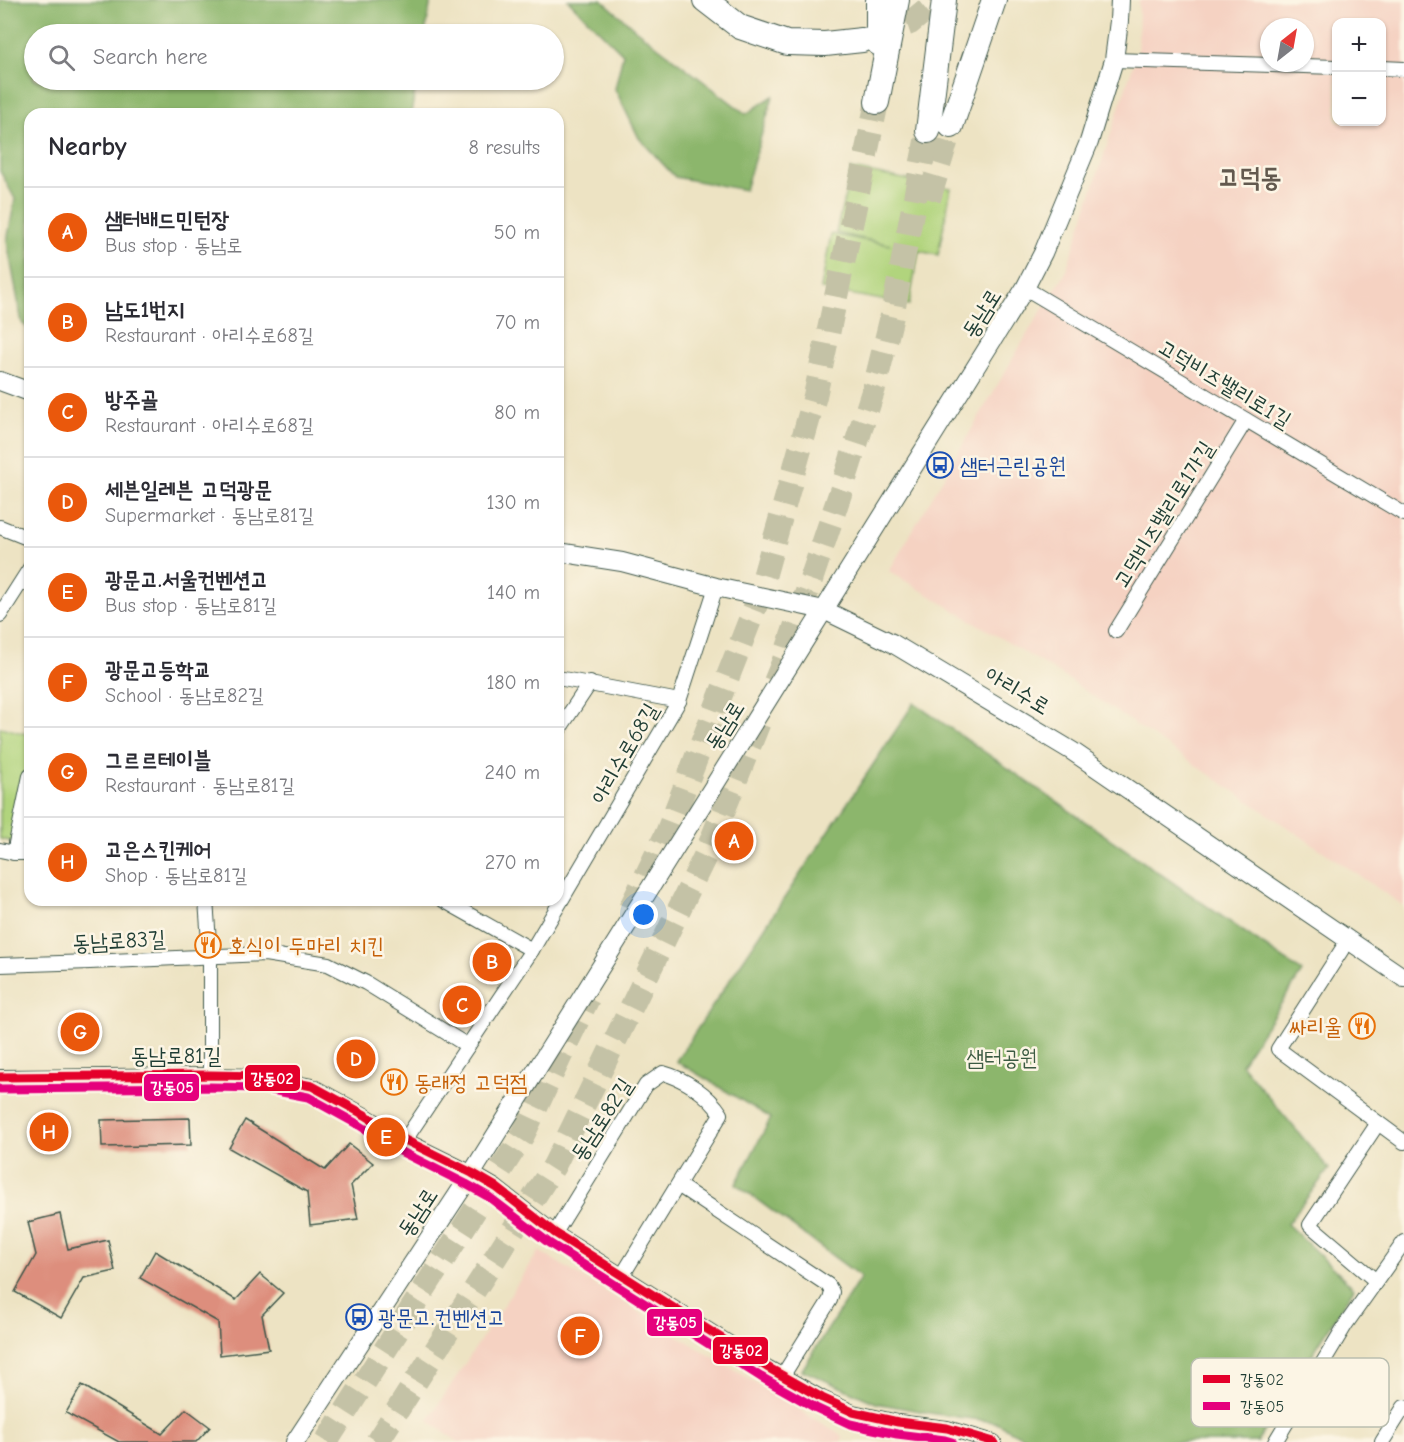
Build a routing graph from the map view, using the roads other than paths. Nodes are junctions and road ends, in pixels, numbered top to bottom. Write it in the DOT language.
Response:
graph roads {
  1 [pos="705,0"];
  2 [pos="878,0"];
  3 [pos="897,0"];
  4 [pos="944,0"];
  5 [pos="994,0"];
  6 [pos="1120,0"];
  7 [pos="862,40"];
  8 [pos="1114,60"];
  9 [pos="1332,67"];
  10 [pos="1386,68"];
  11 [pos="1404,69"];
  12 [pos="1025,288"];
  13 [pos="0,381"];
  14 [pos="24,390"];
  15 [pos="1246,420"];
  16 [pos="1404,514"];
  17 [pos="0,527"];
  18 [pos="24,537"];
  19 [pos="564,553"];
  20 [pos="24,577"];
  21 [pos="716,587"];
  22 [pos="824,610"];
  23 [pos="0,615"];
  24 [pos="1116,631"];
  25 [pos="564,679"];
  26 [pos="590,683"];
  27 [pos="679,701"];
  28 [pos="564,722"];
  29 [pos="24,805"];
  30 [pos="0,850"];
  31 [pos="14,853"];
  32 [pos="24,853"];
  33 [pos="564,896"];
  34 [pos="206,906"];
  35 [pos="457,906"];
  36 [pos="558,906"];
  37 [pos="1348,940"];
  38 [pos="532,950"];
  39 [pos="210,956"];
  40 [pos="0,965"];
  41 [pos="1404,978"];
  42 [pos="468,1046"];
  43 [pos="210,1075"];
  44 [pos="0,1077"];
  45 [pos="1378,1123"];
  46 [pos="405,1140"];
  47 [pos="1404,1142"];
  48 [pos="472,1173"];
  49 [pos="678,1185"];
  50 [pos="555,1233"];
  51 [pos="1404,1242"];
  52 [pos="622,1276"];
  53 [pos="1376,1281"];
  54 [pos="1326,1358"];
  55 [pos="783,1375"];
  56 [pos="1404,1407"];
  57 [pos="1284,1427"];
  58 [pos="295,1442"];
  59 [pos="994,1442"];
  60 [pos="1275,1442"];
  61 [pos="1382,1442"];
  1 -- 7 [label="highway"];
  2 -- 3 [label="highway"];
  4 -- 5 [label="highway"];
  6 -- 8 [label="main road, 동남로"];
  8 -- 9 [label="street"];
  8 -- 12 [label="main road, 동남로"];
  10 -- 11 [label="street"];
  12 -- 15 [label="street, 고덕비즈밸리로1길"];
  12 -- 22 [label="main road, 동남로"];
  13 -- 14 [label="main road"];
  15 -- 16 [label="street, 고덕비즈밸리로1길"];
  15 -- 24 [label="street, 고덕비즈밸리로1가길"];
  17 -- 18 [label="street"];
  19 -- 21 [label="main road, 아리수로"];
  20 -- 23 [label="street"];
  21 -- 22 [label="main road, 아리수로"];
  21 -- 27 [label="street, 아리수로68길"];
  22 -- 37 [label="main road, 아리수로"];
  22 -- 48 [label="main road, 동남로"];
  25 -- 26 [label="street"];
  26 -- 27 [label="street"];
  26 -- 28 [label="street"];
  27 -- 33 [label="street, 아리수로68길"];
  29 -- 31 [label="street"];
  30 -- 31 [label="street"];
  31 -- 32 [label="street"];
  34 -- 39 [label="street"];
  35 -- 38 [label="street"];
  36 -- 38 [label="street, 아리수로68길"];
  37 -- 41 [label="main road, 아리수로"];
  37 -- 45 [label="street"];
  38 -- 42 [label="street, 아리수로68길"];
  39 -- 40 [label="street, 동남로83길"];
  39 -- 42 [label="street, 동남로83길"];
  39 -- 43 [label="street"];
  42 -- 46 [label="street, 아리수로68길"];
  43 -- 44 [label="street, 동남로81길"];
  43 -- 46 [label="street, 동남로81길"];
  45 -- 47 [label="street"];
  45 -- 53 [label="street"];
  46 -- 48 [label="street, 동남로81길"];
  48 -- 50 [label="street"];
  48 -- 58 [label="main road, 동남로"];
  49 -- 50 [label="street, 동남로82길"];
  49 -- 52 [label="street, 동남로82길"];
  49 -- 55 [label="street"];
  50 -- 52 [label="street"];
  51 -- 53 [label="street"];
  52 -- 55 [label="street"];
  53 -- 54 [label="street"];
  55 -- 59 [label="street"];
  56 -- 61 [label="street"];
  57 -- 60 [label="street"];
}
